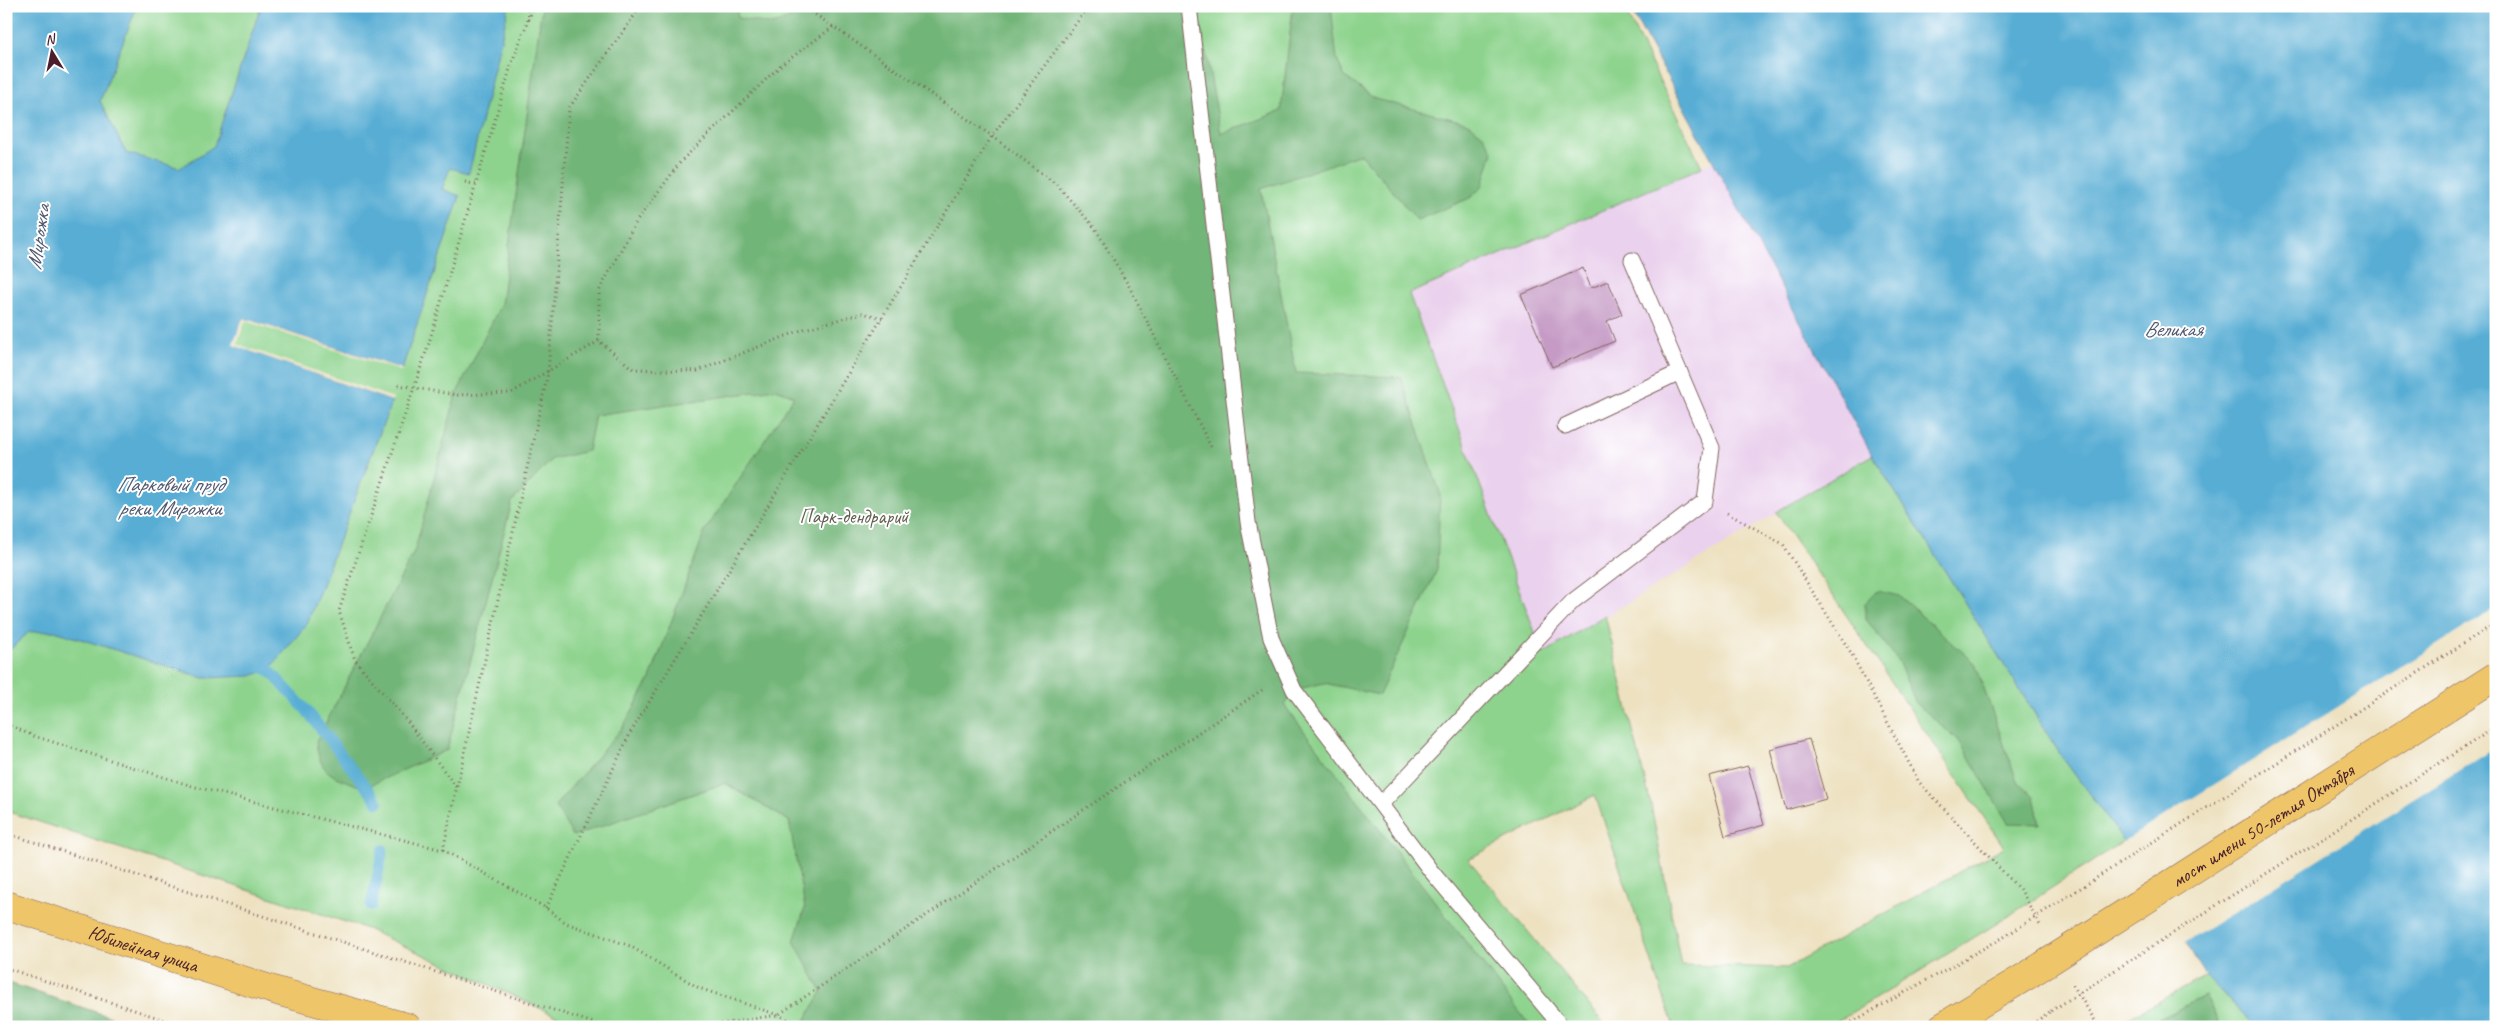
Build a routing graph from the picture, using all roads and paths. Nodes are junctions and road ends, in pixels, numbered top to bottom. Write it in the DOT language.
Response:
graph roads {
  1 [pos="528,6"];
  2 [pos="534,6"];
  3 [pos="641,6"];
  4 [pos="803,6"];
  5 [pos="1090,6"];
  6 [pos="1189,6"];
  7 [pos="528,23"];
  8 [pos="833,27"];
  9 [pos="992,136"];
  10 [pos="465,182"];
  11 [pos="477,185"];
  12 [pos="1632,260"];
  13 [pos="882,318"];
  14 [pos="599,340"];
  15 [pos="1680,372"];
  16 [pos="548,373"];
  17 [pos="398,385"];
  18 [pos="414,390"];
  19 [pos="1565,426"];
  20 [pos="1213,452"];
  21 [pos="1705,501"];
  22 [pos="2496,623"];
  23 [pos="1286,674"];
  24 [pos="2496,676"];
  25 [pos="6,724"];
  26 [pos="2496,727"];
  27 [pos="457,787"];
  28 [pos="1381,804"];
  29 [pos="6,833"];
  30 [pos="443,850"];
  31 [pos="6,905"];
  32 [pos="546,908"];
  33 [pos="2044,933"];
  34 [pos="6,968"];
  35 [pos="2071,982"];
  36 [pos="280,992"];
  37 [pos="1971,1011"];
  38 [pos="778,1015"];
  39 [pos="186,1027"];
  40 [pos="343,1027"];
  41 [pos="407,1027"];
  42 [pos="606,1027"];
  43 [pos="701,1027"];
  44 [pos="804,1027"];
  45 [pos="1562,1027"];
  46 [pos="1843,1027"];
  47 [pos="1942,1027"];
  48 [pos="1950,1027"];
  49 [pos="2028,1027"];
  50 [pos="2099,1027"];
  1 -- 7 [label="path"];
  2 -- 7 [label="path"];
  3 -- 16 [label="path"];
  4 -- 8 [label="path"];
  5 -- 9 [label="path"];
  6 -- 23 [label="lane"];
  7 -- 11 [label="path"];
  8 -- 9 [label="path"];
  8 -- 14 [label="path"];
  9 -- 13 [label="path"];
  9 -- 20 [label="path"];
  10 -- 11 [label="path"];
  11 -- 18 [label="path"];
  12 -- 15 [label="lane"];
  13 -- 14 [label="path"];
  13 -- 32 [label="path"];
  14 -- 16 [label="path"];
  15 -- 19 [label="lane"];
  15 -- 21 [label="lane"];
  16 -- 18 [label="path"];
  16 -- 27 [label="path"];
  17 -- 18 [label="path"];
  18 -- 27 [label="path"];
  21 -- 28 [label="lane"];
  21 -- 33 [label="path"];
  22 -- 46 [label="path, bridge"];
  23 -- 28 [label="lane"];
  23 -- 38 [label="path"];
  24 -- 37 [label="main road, мост имени 50-летия Октября, bridge"];
  25 -- 30 [label="path"];
  26 -- 49 [label="path, bridge"];
  27 -- 30 [label="path"];
  28 -- 45 [label="lane"];
  29 -- 42 [label="path"];
  30 -- 32 [label="path"];
  31 -- 36 [label="main road, Юбилейная улица"];
  32 -- 38 [label="path"];
  34 -- 39 [label="path"];
  35 -- 50 [label="path"];
  36 -- 40 [label="main road, Юбилейная улица"];
  36 -- 41 [label="main road, Юбилейная улица"];
  37 -- 47 [label="main road"];
  37 -- 48 [label="main road"];
  38 -- 43 [label="path"];
  38 -- 44 [label="path"];
}
